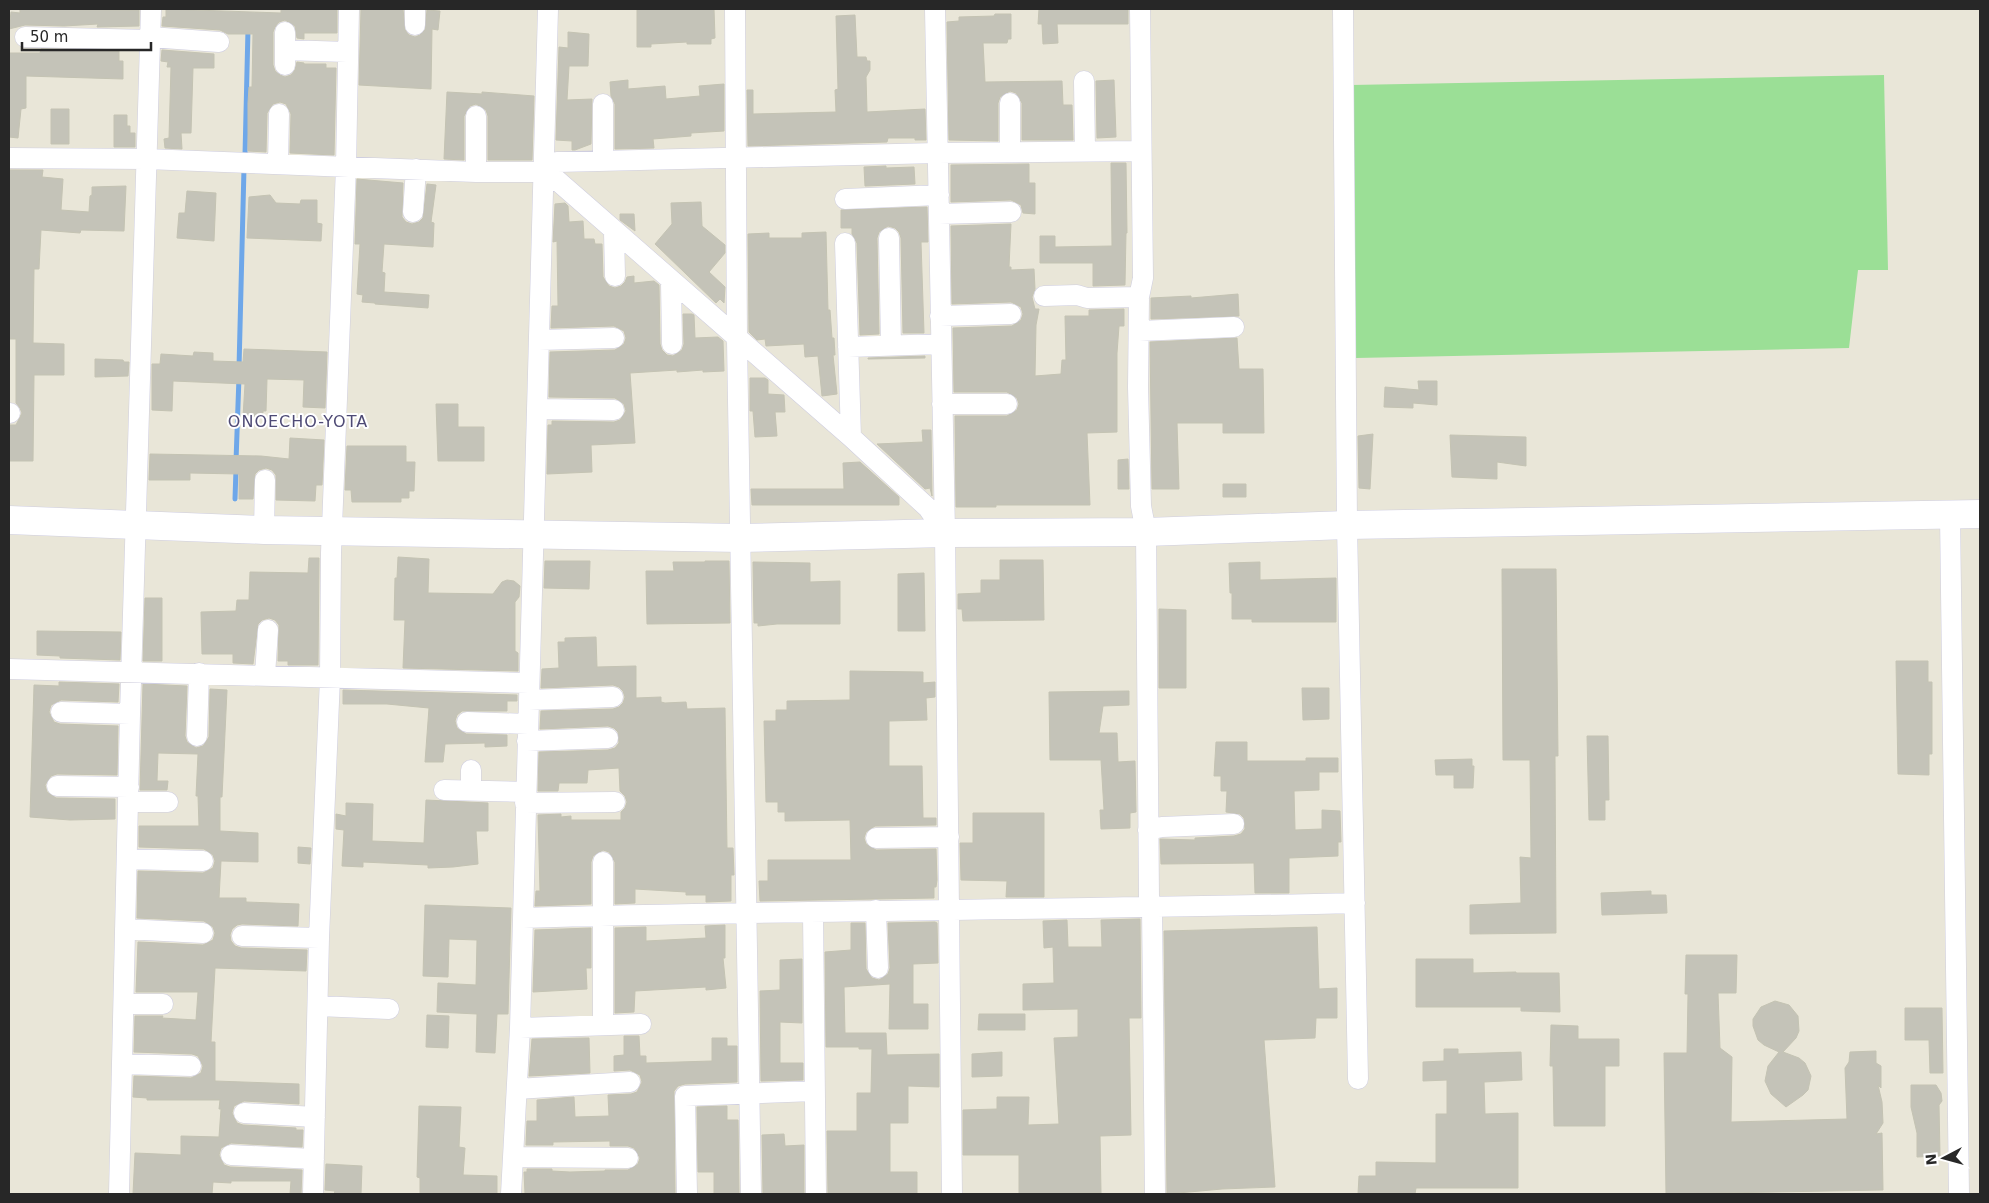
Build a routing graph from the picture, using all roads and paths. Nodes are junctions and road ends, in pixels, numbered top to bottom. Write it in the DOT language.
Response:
graph roads {
  1 [pos="150,9"];
  2 [pos="349,9"];
  3 [pos="548,9"];
  4 [pos="734,9"];
  5 [pos="935,9"];
  6 [pos="1140,9"];
  7 [pos="1342,9"];
  8 [pos="25,37"];
  9 [pos="150,39"];
  10 [pos="219,42"];
  11 [pos="285,49"];
  12 [pos="347,52"];
  13 [pos="1084,82"];
  14 [pos="1010,103"];
  15 [pos="603,104"];
  16 [pos="279,114"];
  17 [pos="476,116"];
  18 [pos="1085,151"];
  19 [pos="1141,151"];
  20 [pos="1010,152"];
  21 [pos="936,153"];
  22 [pos="9,158"];
  23 [pos="146,159"];
  24 [pos="736,159"];
  25 [pos="603,161"];
  26 [pos="278,164"];
  27 [pos="346,167"];
  28 [pos="416,170"];
  29 [pos="476,172"];
  30 [pos="544,172"];
  31 [pos="845,199"];
  32 [pos="939,205"];
  33 [pos="413,212"];
  34 [pos="1012,212"];
  35 [pos="614,232"];
  36 [pos="889,238"];
  37 [pos="845,243"];
  38 [pos="615,276"];
  39 [pos="671,282"];
  40 [pos="1044,296"];
  41 [pos="1139,297"];
  42 [pos="1012,314"];
  43 [pos="940,316"];
  44 [pos="1234,327"];
  45 [pos="1139,331"];
  46 [pos="614,338"];
  47 [pos="539,340"];
  48 [pos="737,340"];
  49 [pos="672,344"];
  50 [pos="940,344"];
  51 [pos="891,346"];
  52 [pos="848,347"];
  53 [pos="942,404"];
  54 [pos="1007,404"];
  55 [pos="537,409"];
  56 [pos="614,410"];
  57 [pos="851,438"];
  58 [pos="265,480"];
  59 [pos="1980,514"];
  60 [pos="1950,515"];
  61 [pos="9,520"];
  62 [pos="135,523"];
  63 [pos="1346,525"];
  64 [pos="264,530"];
  65 [pos="332,530"];
  66 [pos="1146,532"];
  67 [pos="946,533"];
  68 [pos="534,534"];
  69 [pos="741,538"];
  70 [pos="268,630"];
  71 [pos="9,670"];
  72 [pos="131,672"];
  73 [pos="199,673"];
  74 [pos="265,675"];
  75 [pos="330,678"];
  76 [pos="529,692"];
  77 [pos="614,698"];
  78 [pos="62,712"];
  79 [pos="130,714"];
  80 [pos="467,722"];
  81 [pos="528,732"];
  82 [pos="197,736"];
  83 [pos="608,738"];
  84 [pos="471,770"];
  85 [pos="57,786"];
  86 [pos="444,790"];
  87 [pos="471,790"];
  88 [pos="128,794"];
  89 [pos="525,798"];
  90 [pos="168,802"];
  91 [pos="615,802"];
  92 [pos="1234,824"];
  93 [pos="1148,830"];
  94 [pos="949,837"];
  95 [pos="876,838"];
  96 [pos="127,859"];
  97 [pos="204,861"];
  98 [pos="603,862"];
  99 [pos="1355,903"];
  100 [pos="1152,908"];
  101 [pos="949,909"];
  102 [pos="876,910"];
  103 [pos="746,912"];
  104 [pos="813,912"];
  105 [pos="604,916"];
  106 [pos="523,918"];
  107 [pos="125,929"];
  108 [pos="203,933"];
  109 [pos="242,936"];
  110 [pos="319,938"];
  111 [pos="878,968"];
  112 [pos="124,1004"];
  113 [pos="163,1004"];
  114 [pos="318,1006"];
  115 [pos="388,1009"];
  116 [pos="641,1024"];
  117 [pos="603,1025"];
  118 [pos="520,1028"];
  119 [pos="122,1064"];
  120 [pos="191,1066"];
  121 [pos="1358,1080"];
  122 [pos="630,1082"];
  123 [pos="517,1089"];
  124 [pos="814,1091"];
  125 [pos="749,1094"];
  126 [pos="244,1114"];
  127 [pos="315,1116"];
  128 [pos="231,1155"];
  129 [pos="513,1157"];
  130 [pos="628,1158"];
  131 [pos="314,1159"];
  132 [pos="119,1194"];
  133 [pos="313,1194"];
  134 [pos="511,1194"];
  135 [pos="687,1194"];
  136 [pos="751,1194"];
  137 [pos="816,1194"];
  138 [pos="952,1194"];
  139 [pos="1155,1194"];
  140 [pos="1959,1194"];
  1 -- 9 [label="street"];
  2 -- 12 [label="street"];
  3 -- 30 [label="street"];
  4 -- 24 [label="street"];
  5 -- 21 [label="street"];
  6 -- 19 [label="street"];
  7 -- 63 [label="street"];
  8 -- 9 [label="street"];
  9 -- 10 [label="street"];
  9 -- 23 [label="street"];
  11 -- 12 [label="street"];
  12 -- 27 [label="street"];
  13 -- 18 [label="street"];
  14 -- 20 [label="street"];
  15 -- 25 [label="street"];
  16 -- 26 [label="street"];
  17 -- 29 [label="street"];
  18 -- 19 [label="street"];
  18 -- 20 [label="street"];
  19 -- 41 [label="street"];
  20 -- 21 [label="street"];
  21 -- 24 [label="street"];
  21 -- 32 [label="street"];
  22 -- 23 [label="street"];
  23 -- 26 [label="street"];
  23 -- 62 [label="street"];
  24 -- 25 [label="street"];
  24 -- 48 [label="street"];
  25 -- 30 [label="street"];
  26 -- 27 [label="street"];
  27 -- 28 [label="street"];
  27 -- 65 [label="street"];
  28 -- 29 [label="street"];
  28 -- 33 [label="street"];
  29 -- 30 [label="street"];
  30 -- 35 [label="street"];
  30 -- 47 [label="street"];
  31 -- 32 [label="street"];
  32 -- 34 [label="street"];
  32 -- 43 [label="street"];
  35 -- 38 [label="street"];
  35 -- 39 [label="street"];
  36 -- 51 [label="street"];
  37 -- 52 [label="street"];
  39 -- 48 [label="street"];
  39 -- 49 [label="street"];
  40 -- 41 [label="street"];
  41 -- 45 [label="street"];
  42 -- 43 [label="street"];
  43 -- 50 [label="street"];
  44 -- 45 [label="street"];
  45 -- 66 [label="street"];
  46 -- 47 [label="street"];
  47 -- 55 [label="street"];
  48 -- 57 [label="street"];
  48 -- 69 [label="street"];
  50 -- 51 [label="street"];
  50 -- 53 [label="street"];
  51 -- 52 [label="street"];
  52 -- 57 [label="street"];
  53 -- 54 [label="street"];
  53 -- 67 [label="street"];
  55 -- 56 [label="street"];
  55 -- 68 [label="street"];
  57 -- 67 [label="street"];
  58 -- 64 [label="street"];
  59 -- 60 [label="street"];
  60 -- 63 [label="street"];
  60 -- 140 [label="street"];
  61 -- 62 [label="street"];
  62 -- 64 [label="street"];
  62 -- 72 [label="street"];
  63 -- 66 [label="street"];
  63 -- 99 [label="street"];
  64 -- 65 [label="street"];
  65 -- 68 [label="street"];
  65 -- 75 [label="street"];
  66 -- 67 [label="street"];
  66 -- 93 [label="street"];
  67 -- 69 [label="street"];
  67 -- 94 [label="street"];
  68 -- 69 [label="street"];
  68 -- 76 [label="street"];
  69 -- 103 [label="street"];
  70 -- 74 [label="street"];
  71 -- 72 [label="street"];
  72 -- 73 [label="street"];
  72 -- 79 [label="street"];
  73 -- 74 [label="street"];
  73 -- 82 [label="street"];
  74 -- 75 [label="street"];
  75 -- 76 [label="street"];
  75 -- 110 [label="street"];
  76 -- 77 [label="street"];
  76 -- 81 [label="street"];
  78 -- 79 [label="street"];
  79 -- 88 [label="street"];
  80 -- 81 [label="street"];
  81 -- 83 [label="street"];
  81 -- 89 [label="street"];
  84 -- 87 [label="street"];
  85 -- 88 [label="street"];
  86 -- 87 [label="street"];
  87 -- 89 [label="street"];
  88 -- 90 [label="street"];
  88 -- 96 [label="street"];
  89 -- 91 [label="street"];
  89 -- 106 [label="street"];
  92 -- 93 [label="street"];
  93 -- 100 [label="street"];
  94 -- 95 [label="street"];
  94 -- 101 [label="street"];
  96 -- 97 [label="street"];
  96 -- 107 [label="street"];
  98 -- 105 [label="street"];
  99 -- 100 [label="street"];
  99 -- 121 [label="street"];
  100 -- 101 [label="street"];
  100 -- 139 [label="street"];
  101 -- 102 [label="street"];
  101 -- 138 [label="street"];
  102 -- 104 [label="street"];
  102 -- 111 [label="street"];
  103 -- 104 [label="street"];
  103 -- 105 [label="street"];
  103 -- 125 [label="street"];
  104 -- 124 [label="street"];
  105 -- 106 [label="street"];
  105 -- 117 [label="street"];
  106 -- 118 [label="street"];
  107 -- 108 [label="street"];
  107 -- 112 [label="street"];
  109 -- 110 [label="street"];
  110 -- 114 [label="street"];
  112 -- 113 [label="street"];
  112 -- 119 [label="street"];
  114 -- 115 [label="street"];
  114 -- 127 [label="street"];
  116 -- 117 [label="street"];
  117 -- 118 [label="street"];
  118 -- 123 [label="street"];
  119 -- 120 [label="street"];
  119 -- 132 [label="street"];
  122 -- 123 [label="street"];
  123 -- 129 [label="street"];
  124 -- 125 [label="street"];
  124 -- 137 [label="street"];
  125 -- 135 [label="street"];
  125 -- 136 [label="street"];
  126 -- 127 [label="street"];
  127 -- 131 [label="street"];
  128 -- 131 [label="street"];
  129 -- 130 [label="street"];
  129 -- 134 [label="street"];
  131 -- 133 [label="street"];
}
